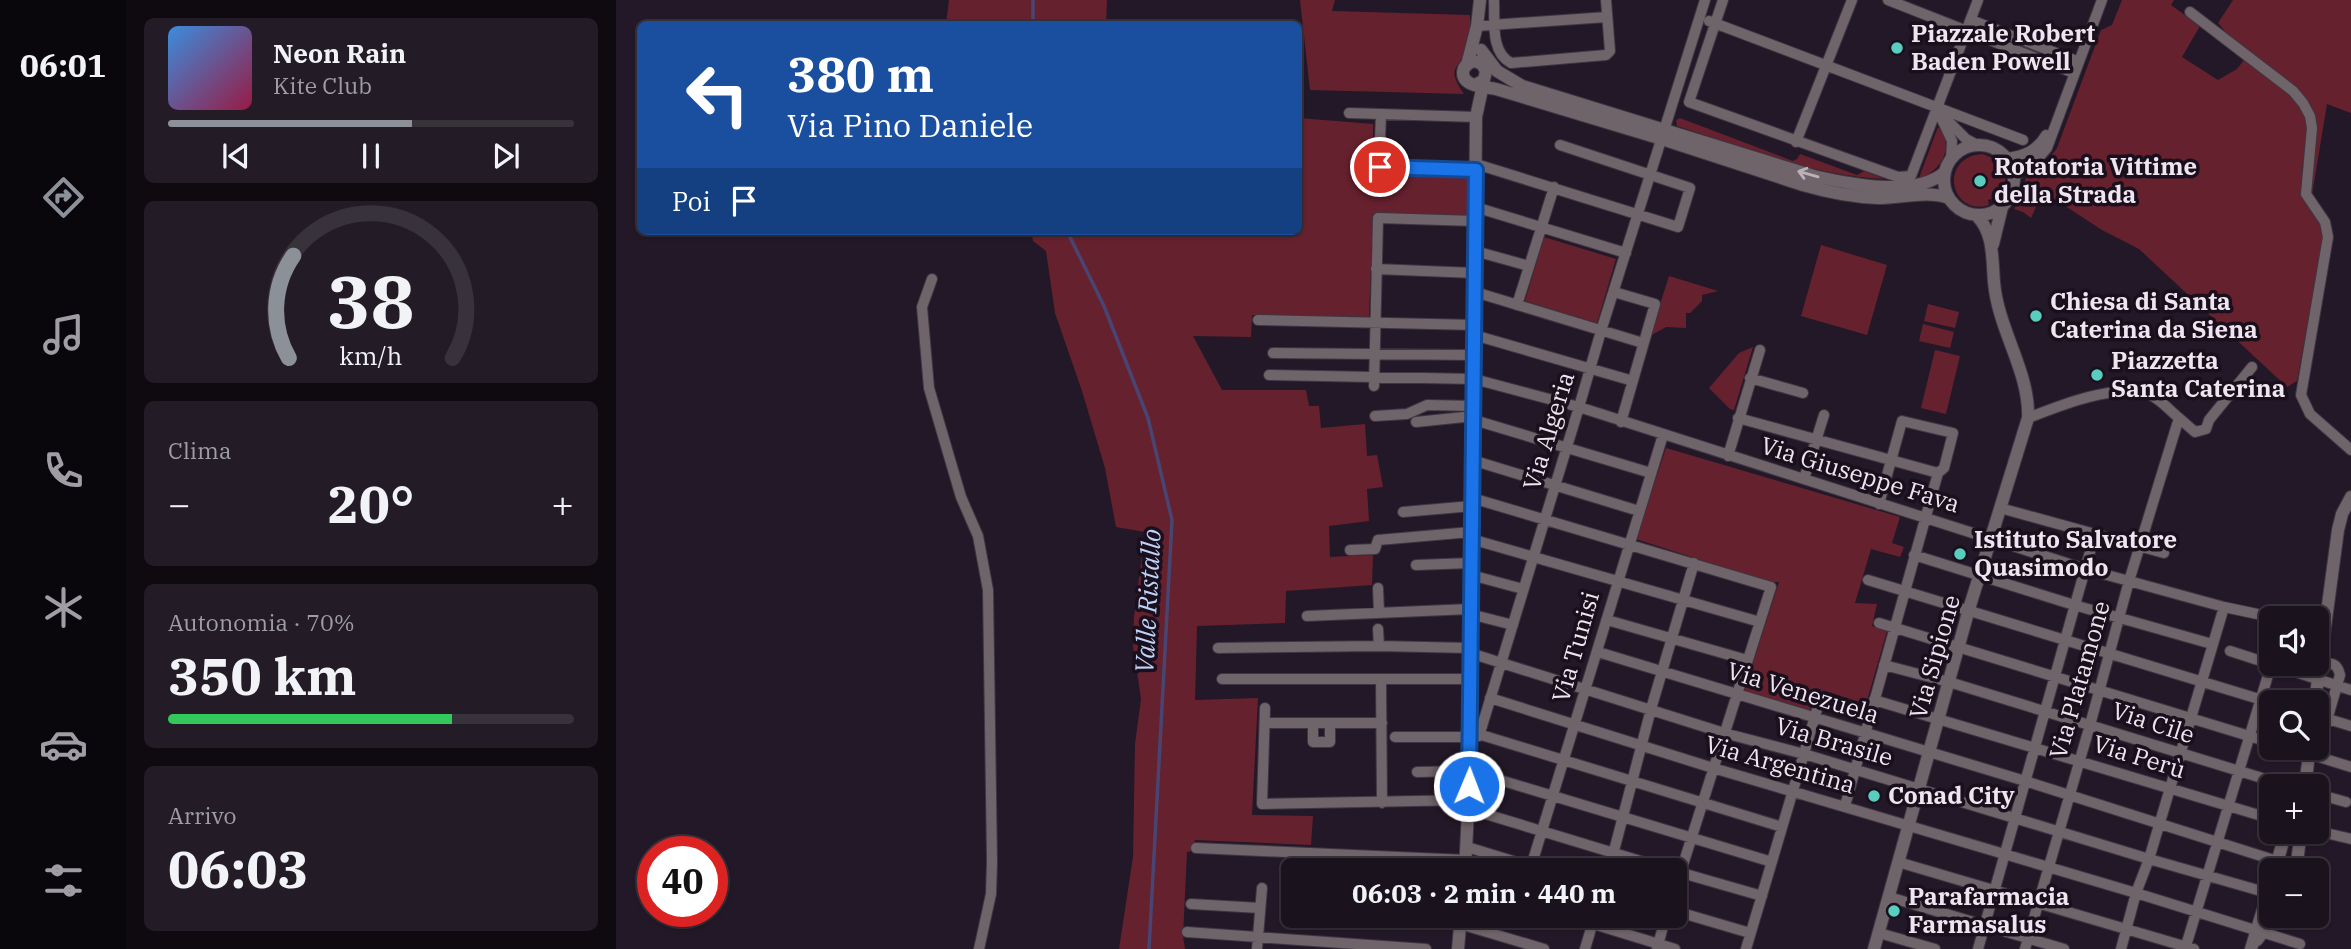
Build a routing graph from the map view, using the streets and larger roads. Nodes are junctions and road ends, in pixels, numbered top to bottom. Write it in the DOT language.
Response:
graph roads {
  1 [pos="1480,0"];
  2 [pos="1494,0"];
  3 [pos="1606,0"];
  4 [pos="1705,0"];
  5 [pos="1723,0"];
  6 [pos="1852,0"];
  7 [pos="1888,0"];
  8 [pos="1978,0"];
  9 [pos="2102,0"];
  10 [pos="2190,12"];
  11 [pos="1607,17"];
  12 [pos="1700,18"];
  13 [pos="1715,23"];
  14 [pos="1496,25"];
  15 [pos="1476,26"];
  16 [pos="1969,26"];
  17 [pos="1481,50"];
  18 [pos="2079,61"];
  19 [pos="1467,65"];
  20 [pos="1827,66"];
  21 [pos="2074,73"];
  22 [pos="1480,79"];
  23 [pos="1522,86"];
  24 [pos="1496,89"];
  25 [pos="1479,101"];
  26 [pos="1939,111"];
  27 [pos="1349,113"];
  28 [pos="1381,114"];
  29 [pos="1476,117"];
  30 [pos="2055,121"];
  31 [pos="1664,134"];
  32 [pos="2023,140"];
  33 [pos="1796,142"];
  34 [pos="1560,145"];
  35 [pos="1977,145"];
  36 [pos="2006,158"];
  37 [pos="1948,166"];
  38 [pos="1476,167"];
  39 [pos="1651,176"];
  40 [pos="2014,177"];
  41 [pos="1553,187"];
  42 [pos="1949,198"];
  43 [pos="1475,207"];
  44 [pos="2002,207"];
  45 [pos="1637,214"];
  46 [pos="1977,216"];
  47 [pos="1475,221"];
  48 [pos="1541,227"];
  49 [pos="1475,251"];
  50 [pos="1626,253"];
  51 [pos="1992,255"];
  52 [pos="1529,266"];
  53 [pos="1376,269"];
  54 [pos="1475,272"];
  55 [pos="932,279"];
  56 [pos="1475,292"];
  57 [pos="1614,292"];
  58 [pos="1517,304"];
  59 [pos="1258,320"];
  60 [pos="1375,323"];
  61 [pos="1474,330"];
  62 [pos="1601,331"];
  63 [pos="1643,343"];
  64 [pos="1760,350"];
  65 [pos="1273,353"];
  66 [pos="1374,355"];
  67 [pos="1474,355"];
  68 [pos="2252,367"];
  69 [pos="1590,369"];
  70 [pos="1269,375"];
  71 [pos="1750,378"];
  72 [pos="1474,379"];
  73 [pos="1374,381"];
  74 [pos="1633,381"];
  75 [pos="1803,393"];
  76 [pos="1580,407"];
  77 [pos="1474,414"];
  78 [pos="1824,415"];
  79 [pos="1375,416"];
  80 [pos="1738,418"];
  81 [pos="2028,418"];
  82 [pos="2179,418"];
  83 [pos="1416,422"];
  84 [pos="1620,422"];
  85 [pos="1663,435"];
  86 [pos="1816,440"];
  87 [pos="1566,448"];
  88 [pos="2350,448"];
  89 [pos="1728,456"];
  90 [pos="1472,460"];
  91 [pos="1891,461"];
  92 [pos="1650,473"];
  93 [pos="1937,473"];
  94 [pos="1804,479"];
  95 [pos="1554,485"];
  96 [pos="2351,497"];
  97 [pos="1472,502"];
  98 [pos="1879,504"];
  99 [pos="2000,508"];
  100 [pos="1639,511"];
  101 [pos="1403,512"];
  102 [pos="1926,518"];
  103 [pos="1544,519"];
  104 [pos="2095,534"];
  105 [pos="1471,535"];
  106 [pos="1990,538"];
  107 [pos="1628,545"];
  108 [pos="2140,546"];
  109 [pos="1350,550"];
  110 [pos="2164,552"];
  111 [pos="1914,555"];
  112 [pos="1532,556"];
  113 [pos="1694,563"];
  114 [pos="1416,565"];
  115 [pos="1471,569"];
  116 [pos="2085,569"];
  117 [pos="1980,576"];
  118 [pos="1868,580"];
  119 [pos="1617,581"];
  120 [pos="2129,581"];
  121 [pos="1378,588"];
  122 [pos="1523,589"];
  123 [pos="1905,591"];
  124 [pos="1683,600"];
  125 [pos="2074,605"];
  126 [pos="2324,606"];
  127 [pos="2224,607"];
  128 [pos="1969,609"];
  129 [pos="1470,611"];
  130 [pos="1378,613"];
  131 [pos="2259,614"];
  132 [pos="1307,616"];
  133 [pos="2120,618"];
  134 [pos="1607,620"];
  135 [pos="1760,622"];
  136 [pos="1879,623"];
  137 [pos="1513,625"];
  138 [pos="1894,627"];
  139 [pos="1378,629"];
  140 [pos="1671,638"];
  141 [pos="2065,640"];
  142 [pos="2211,644"];
  143 [pos="1379,646"];
  144 [pos="1959,646"];
  145 [pos="1217,648"];
  146 [pos="2230,650"];
  147 [pos="1470,651"];
  148 [pos="1598,652"];
  149 [pos="2110,653"];
  150 [pos="2259,659"];
  151 [pos="1747,660"];
  152 [pos="1500,663"];
  153 [pos="2329,663"];
  154 [pos="1884,665"];
  155 [pos="1662,673"];
  156 [pos="2306,676"];
  157 [pos="2318,676"];
  158 [pos="2055,677"];
  159 [pos="1222,679"];
  160 [pos="1470,679"];
  161 [pos="1381,680"];
  162 [pos="2317,680"];
  163 [pos="1949,682"];
  164 [pos="2201,682"];
  165 [pos="2339,686"];
  166 [pos="1586,689"];
  167 [pos="2099,690"];
  168 [pos="2316,690"];
  169 [pos="2351,690"];
  170 [pos="1736,695"];
  171 [pos="1821,696"];
  172 [pos="1490,698"];
  173 [pos="1874,700"];
  174 [pos="2259,700"];
  175 [pos="1265,708"];
  176 [pos="1651,709"];
  177 [pos="2045,711"];
  178 [pos="2259,716"];
  179 [pos="2329,716"];
  180 [pos="1814,719"];
  181 [pos="1938,719"];
  182 [pos="2190,719"];
  183 [pos="2329,719"];
  184 [pos="1265,723"];
  185 [pos="1313,723"];
  186 [pos="1330,723"];
  187 [pos="1382,723"];
  188 [pos="1575,725"];
  189 [pos="2090,725"];
  190 [pos="2351,726"];
  191 [pos="1724,733"];
  192 [pos="1473,734"];
  193 [pos="1864,734"];
  194 [pos="2249,736"];
  195 [pos="1395,737"];
  196 [pos="2259,739"];
  197 [pos="1642,746"];
  198 [pos="2035,747"];
  199 [pos="1931,753"];
  200 [pos="1804,754"];
  201 [pos="2180,754"];
  202 [pos="2329,756"];
  203 [pos="2079,760"];
  204 [pos="1565,761"];
  205 [pos="2351,766"];
  206 [pos="1713,768"];
  207 [pos="1855,770"];
  208 [pos="1471,771"];
  209 [pos="1417,772"];
  210 [pos="2239,772"];
  211 [pos="2259,778"];
  212 [pos="1634,781"];
  213 [pos="2025,781"];
  214 [pos="1920,789"];
  215 [pos="2170,789"];
  216 [pos="1793,791"];
  217 [pos="2069,796"];
  218 [pos="1554,797"];
  219 [pos="2329,797"];
  220 [pos="1703,802"];
  221 [pos="2346,802"];
  222 [pos="1382,803"];
  223 [pos="1468,805"];
  224 [pos="1845,806"];
  225 [pos="2229,806"];
  226 [pos="2259,815"];
  227 [pos="1624,817"];
  228 [pos="2015,817"];
  229 [pos="2159,824"];
  230 [pos="1908,825"];
  231 [pos="1782,827"];
  232 [pos="2058,830"];
  233 [pos="1543,831"];
  234 [pos="2329,834"];
  235 [pos="1692,838"];
  236 [pos="2351,839"];
  237 [pos="2217,842"];
  238 [pos="1196,848"];
  239 [pos="1615,853"];
  240 [pos="2005,854"];
  241 [pos="1441,858"];
  242 [pos="1466,858"];
  243 [pos="1537,858"];
  244 [pos="1613,858"];
  245 [pos="1632,858"];
  246 [pos="1682,858"];
  247 [pos="2259,858"];
  248 [pos="2149,859"];
  249 [pos="1772,862"];
  250 [pos="1898,862"];
  251 [pos="2048,867"];
  252 [pos="1687,874"];
  253 [pos="2207,875"];
  254 [pos="2259,885"];
  255 [pos="1262,888"];
  256 [pos="1995,890"];
  257 [pos="2136,893"];
  258 [pos="1762,896"];
  259 [pos="1889,897"];
  260 [pos="2039,901"];
  261 [pos="1191,904"];
  262 [pos="1260,908"];
  263 [pos="2197,911"];
  264 [pos="1687,914"];
  265 [pos="1984,926"];
  266 [pos="1459,928"];
  267 [pos="1485,928"];
  268 [pos="1592,928"];
  269 [pos="1613,928"];
  270 [pos="1662,928"];
  271 [pos="2127,929"];
  272 [pos="2260,930"];
  273 [pos="1187,932"];
  274 [pos="1751,933"];
  275 [pos="1879,933"];
  276 [pos="1258,937"];
  277 [pos="2026,944"];
  278 [pos="2300,944"];
  279 [pos="1336,945"];
  280 [pos="1378,947"];
  281 [pos="1657,947"];
  282 [pos="2188,948"];
  283 [pos="979,949"];
  284 [pos="1257,949"];
  285 [pos="1426,949"];
  286 [pos="1458,949"];
  287 [pos="1544,949"];
  288 [pos="1585,949"];
  289 [pos="1675,949"];
  290 [pos="1746,949"];
  291 [pos="1874,949"];
  292 [pos="1935,949"];
  293 [pos="1978,949"];
  294 [pos="2064,949"];
  295 [pos="2121,949"];
  296 [pos="2251,949"];
  1 -- 15 [label="street"];
  2 -- 14 [label="street"];
  3 -- 11 [label="street"];
  4 -- 12 [label="street, Via Algeria"];
  5 -- 13 [label="street"];
  6 -- 20 [label="street"];
  7 -- 16 [label="street"];
  8 -- 16 [label="street"];
  9 -- 18 [label="street"];
  10 -- 88 [label="street"];
  11 -- 14 [label="street"];
  11 -- 14 [label="street"];
  12 -- 13 [label="street"];
  12 -- 31 [label="street, Via Algeria"];
  13 -- 20 [label="street"];
  13 -- 33 [label="street"];
  14 -- 15 [label="street"];
  15 -- 17 [label="street"];
  15 -- 19 [label="street"];
  16 -- 18 [label="street"];
  16 -- 21 [label="street"];
  16 -- 26 [label="street"];
  17 -- 22 [label="street"];
  17 -- 23 [label="street"];
  18 -- 21 [label="street"];
  19 -- 22 [label="street"];
  19 -- 22 [label="street"];
  20 -- 26 [label="street"];
  20 -- 33 [label="street"];
  21 -- 30 [label="street"];
  22 -- 23 [label="street"];
  22 -- 24 [label="street"];
  22 -- 25 [label="street"];
  22 -- 29 [label="street"];
  23 -- 31 [label="street"];
  24 -- 25 [label="street"];
  24 -- 31 [label="street"];
  25 -- 29 [label="street"];
  26 -- 32 [label="street"];
  26 -- 33 [label="street"];
  26 -- 35 [label="street"];
  26 -- 37 [label="street"];
  27 -- 28 [label="street"];
  28 -- 29 [label="street"];
  28 -- 38 [label="street"];
  29 -- 38 [label="street"];
  30 -- 36 [label="street"];
  30 -- 40 [label="street"];
  37 -- 31 [label="street, one-way"];
  31 -- 39 [label="street, Via Algeria"];
  31 -- 42 [label="street"];
  34 -- 39 [label="street"];
  35 -- 36 [label="street"];
  35 -- 37 [label="street"];
  36 -- 40 [label="street"];
  37 -- 42 [label="street"];
  38 -- 41 [label="street"];
  38 -- 43 [label="street"];
  39 -- 45 [label="street, Via Algeria"];
  39 -- 45 [label="street"];
  40 -- 44 [label="street"];
  41 -- 45 [label="street"];
  41 -- 48 [label="street"];
  42 -- 46 [label="street"];
  43 -- 47 [label="street"];
  43 -- 48 [label="street"];
  44 -- 46 [label="street"];
  44 -- 51 [label="street"];
  45 -- 50 [label="street, Via Algeria"];
  46 -- 51 [label="street"];
  47 -- 49 [label="street"];
  47 -- 53 [label="street"];
  48 -- 50 [label="street"];
  48 -- 52 [label="street"];
  49 -- 52 [label="street"];
  49 -- 54 [label="street"];
  50 -- 57 [label="street, Via Algeria"];
  51 -- 81 [label="street, Via Sipione"];
  52 -- 58 [label="street"];
  53 -- 54 [label="street"];
  53 -- 60 [label="street"];
  54 -- 56 [label="street"];
  55 -- 283 [label="street"];
  56 -- 58 [label="street"];
  56 -- 61 [label="street"];
  57 -- 62 [label="street, Via Algeria"];
  57 -- 63 [label="street"];
  58 -- 62 [label="street"];
  59 -- 60 [label="street"];
  60 -- 61 [label="street"];
  60 -- 66 [label="street"];
  61 -- 67 [label="street"];
  61 -- 69 [label="street"];
  62 -- 63 [label="street"];
  62 -- 69 [label="street, Via Algeria"];
  63 -- 74 [label="street"];
  64 -- 71 [label="street"];
  65 -- 66 [label="street"];
  66 -- 67 [label="street"];
  66 -- 73 [label="street"];
  67 -- 72 [label="street"];
  68 -- 82 [label="street"];
  69 -- 74 [label="street"];
  69 -- 76 [label="street, Via Algeria"];
  70 -- 73 [label="street, Via Giuseppe Fava"];
  71 -- 75 [label="street"];
  71 -- 80 [label="street"];
  72 -- 73 [label="street, Via Giuseppe Fava"];
  72 -- 76 [label="street, Via Giuseppe Fava"];
  72 -- 77 [label="street"];
  74 -- 84 [label="street"];
  76 -- 84 [label="street, Via Giuseppe Fava"];
  76 -- 87 [label="street, Via Algeria"];
  77 -- 79 [label="street"];
  77 -- 83 [label="street"];
  77 -- 87 [label="street"];
  77 -- 90 [label="street"];
  78 -- 86 [label="street"];
  80 -- 86 [label="street"];
  80 -- 89 [label="street"];
  81 -- 82 [label="street"];
  81 -- 99 [label="street, Via Sipione"];
  82 -- 108 [label="street, Via Platamone"];
  84 -- 85 [label="street, Via Giuseppe Fava"];
  85 -- 89 [label="street, Via Giuseppe Fava"];
  85 -- 92 [label="street, Via Tunisi"];
  86 -- 91 [label="street"];
  86 -- 94 [label="street"];
  87 -- 92 [label="street"];
  87 -- 95 [label="street, Via Algeria"];
  89 -- 94 [label="street, Via Giuseppe Fava"];
  90 -- 95 [label="street"];
  90 -- 97 [label="street"];
  91 -- 93 [label="street"];
  91 -- 93 [label="street"];
  91 -- 98 [label="street"];
  92 -- 100 [label="street, Via Tunisi"];
  93 -- 102 [label="street"];
  94 -- 98 [label="street, Via Giuseppe Fava"];
  95 -- 100 [label="street"];
  95 -- 103 [label="street, Via Algeria"];
  96 -- 126 [label="street"];
  97 -- 101 [label="street"];
  97 -- 103 [label="street"];
  97 -- 105 [label="street"];
  98 -- 102 [label="street, Via Giuseppe Fava"];
  99 -- 104 [label="street"];
  99 -- 106 [label="street, Via Sipione"];
  100 -- 107 [label="street, Via Tunisi"];
  102 -- 106 [label="street, Via Giuseppe Fava"];
  102 -- 111 [label="street"];
  103 -- 107 [label="street"];
  103 -- 112 [label="street, Via Algeria"];
  104 -- 108 [label="street"];
  104 -- 116 [label="street"];
  105 -- 109 [label="street"];
  105 -- 112 [label="street"];
  105 -- 115 [label="street"];
  106 -- 116 [label="street, Via Giuseppe Fava"];
  106 -- 117 [label="street, Via Sipione"];
  107 -- 113 [label="street"];
  107 -- 119 [label="street, Via Tunisi"];
  108 -- 110 [label="street"];
  108 -- 120 [label="street, Via Platamone"];
  111 -- 117 [label="street"];
  111 -- 123 [label="street"];
  112 -- 119 [label="street"];
  112 -- 122 [label="street, Via Algeria"];
  113 -- 124 [label="street"];
  113 -- 135 [label="street"];
  114 -- 115 [label="street"];
  115 -- 122 [label="street"];
  115 -- 129 [label="street"];
  116 -- 120 [label="street, Via Giuseppe Fava"];
  116 -- 125 [label="street"];
  117 -- 125 [label="street"];
  117 -- 128 [label="street, Via Sipione"];
  118 -- 123 [label="street"];
  119 -- 124 [label="street"];
  119 -- 134 [label="street, Via Tunisi"];
  120 -- 127 [label="street, Via Giuseppe Fava"];
  120 -- 133 [label="street, Via Platamone"];
  121 -- 130 [label="street"];
  122 -- 137 [label="street, Via Algeria"];
  123 -- 128 [label="street"];
  123 -- 138 [label="street"];
  124 -- 135 [label="street"];
  124 -- 140 [label="street"];
  125 -- 133 [label="street"];
  125 -- 141 [label="street"];
  127 -- 131 [label="street, Via Giuseppe Fava"];
  127 -- 142 [label="street"];
  128 -- 141 [label="street"];
  128 -- 144 [label="street, Via Sipione"];
  129 -- 130 [label="street"];
  129 -- 137 [label="street"];
  129 -- 147 [label="street"];
  130 -- 132 [label="street"];
  133 -- 142 [label="street"];
  133 -- 149 [label="street, Via Platamone"];
  134 -- 140 [label="street"];
  134 -- 148 [label="street, Via Tunisi"];
  135 -- 151 [label="street"];
  136 -- 138 [label="street"];
  137 -- 152 [label="street, Via Algeria"];
  138 -- 144 [label="street"];
  138 -- 154 [label="street"];
  139 -- 143 [label="street"];
  140 -- 151 [label="street"];
  140 -- 155 [label="street"];
  141 -- 149 [label="street"];
  141 -- 158 [label="street"];
  142 -- 164 [label="street"];
  143 -- 145 [label="street, Via Brasile"];
  143 -- 147 [label="street, Via Brasile"];
  144 -- 158 [label="street"];
  144 -- 163 [label="street, Via Sipione"];
  146 -- 150 [label="street"];
  147 -- 152 [label="street, Via Brasile"];
  147 -- 160 [label="street"];
  148 -- 155 [label="street, Via Venezuela"];
  148 -- 166 [label="street, Via Tunisi"];
  149 -- 164 [label="street"];
  149 -- 167 [label="street, Via Platamone"];
  151 -- 170 [label="street"];
  152 -- 166 [label="street, Via Brasile"];
  152 -- 172 [label="street, Via Algeria"];
  153 -- 165 [label="street"];
  154 -- 163 [label="street, Via Cile"];
  154 -- 173 [label="street"];
  155 -- 170 [label="street, Via Venezuela"];
  155 -- 176 [label="street"];
  156 -- 162 [label="street"];
  157 -- 162 [label="street"];
  158 -- 167 [label="street"];
  158 -- 177 [label="street"];
  159 -- 161 [label="street"];
  160 -- 161 [label="street"];
  160 -- 192 [label="street"];
  161 -- 187 [label="street"];
  162 -- 165 [label="street"];
  162 -- 168 [label="street"];
  163 -- 177 [label="street, Via Cile"];
  163 -- 181 [label="street, Via Sipione"];
  164 -- 174 [label="street"];
  164 -- 182 [label="street"];
  165 -- 169 [label="street"];
  165 -- 179 [label="street"];
  166 -- 176 [label="street, Via Brasile"];
  166 -- 188 [label="street, Via Tunisi"];
  167 -- 182 [label="street"];
  167 -- 189 [label="street, Via Platamone"];
  170 -- 180 [label="street, Via Venezuela"];
  170 -- 191 [label="street"];
  171 -- 180 [label="street"];
  172 -- 188 [label="street, Via Argentina"];
  172 -- 192 [label="street, Via Algeria"];
  173 -- 181 [label="street, Via Perù"];
  173 -- 193 [label="street"];
  175 -- 184 [label="street"];
  176 -- 191 [label="street, Via Brasile"];
  176 -- 197 [label="street"];
  177 -- 189 [label="street, Via Cile"];
  177 -- 198 [label="street"];
  178 -- 194 [label="street"];
  180 -- 193 [label="street, Via Venezuela"];
  180 -- 200 [label="street"];
  181 -- 198 [label="street, Via Perù"];
  181 -- 199 [label="street, Via Sipione"];
  182 -- 194 [label="street"];
  182 -- 201 [label="street"];
  183 -- 190 [label="street"];
  184 -- 185 [label="street"];
  184 -- 222 [label="street"];
  185 -- 186 [label="street"];
  185 -- 186 [label="street"];
  186 -- 187 [label="street"];
  187 -- 222 [label="street"];
  188 -- 197 [label="street, Via Argentina"];
  188 -- 204 [label="street, Via Tunisi"];
  189 -- 201 [label="street, Via Cile"];
  189 -- 203 [label="street, Via Platamone"];
  191 -- 200 [label="street, Via Brasile"];
  191 -- 206 [label="street"];
  192 -- 195 [label="street"];
  192 -- 204 [label="street"];
  192 -- 208 [label="street"];
  193 -- 199 [label="street, Via Venezuela"];
  193 -- 207 [label="street"];
  194 -- 196 [label="street"];
  194 -- 210 [label="street"];
  197 -- 206 [label="street, Via Argentina"];
  197 -- 212 [label="street"];
  198 -- 203 [label="street, Via Perù"];
  198 -- 213 [label="street"];
  199 -- 213 [label="street, Via Venezuela"];
  199 -- 214 [label="street, Via Sipione"];
  200 -- 207 [label="street, Via Brasile"];
  200 -- 216 [label="street"];
  201 -- 210 [label="street, Via Cile"];
  201 -- 215 [label="street"];
  202 -- 205 [label="street"];
  203 -- 215 [label="street, Via Perù"];
  203 -- 217 [label="street, Via Platamone"];
  204 -- 212 [label="street"];
  204 -- 218 [label="street, Via Tunisi"];
  206 -- 216 [label="street, Via Argentina"];
  206 -- 220 [label="street"];
  207 -- 214 [label="street, Via Brasile"];
  207 -- 224 [label="street"];
  208 -- 209 [label="street"];
  208 -- 218 [label="street"];
  208 -- 223 [label="street"];
  210 -- 211 [label="street, Via Cile"];
  210 -- 225 [label="street"];
  212 -- 220 [label="street"];
  212 -- 227 [label="street"];
  213 -- 217 [label="street, Via Venezuela"];
  213 -- 228 [label="street"];
  214 -- 228 [label="street, Via Brasile"];
  214 -- 230 [label="street, Via Sipione"];
  215 -- 225 [label="street, Via Perù"];
  215 -- 229 [label="street"];
  216 -- 224 [label="street, Via Argentina"];
  216 -- 231 [label="street"];
  217 -- 229 [label="street, Via Venezuela"];
  217 -- 232 [label="street, Via Platamone"];
  218 -- 227 [label="street"];
  218 -- 233 [label="street, Via Tunisi"];
  219 -- 221 [label="street"];
  220 -- 231 [label="street"];
  220 -- 235 [label="street"];
  222 -- 223 [label="street"];
  223 -- 233 [label="street"];
  223 -- 242 [label="street"];
  224 -- 230 [label="street, Via Argentina"];
  225 -- 226 [label="street, Via Perù"];
  225 -- 237 [label="street"];
  227 -- 235 [label="street"];
  227 -- 239 [label="street"];
  228 -- 232 [label="street, Via Brasile"];
  228 -- 240 [label="street"];
  229 -- 237 [label="street, Via Venezuela"];
  229 -- 248 [label="street"];
  230 -- 240 [label="street, Via Argentina"];
  230 -- 250 [label="street, Via Sipione"];
  231 -- 249 [label="street"];
  232 -- 248 [label="street, Via Brasile"];
  232 -- 251 [label="street, Via Platamone"];
  233 -- 239 [label="street"];
  233 -- 243 [label="street, Via Tunisi"];
  234 -- 236 [label="street"];
  235 -- 246 [label="street"];
  235 -- 249 [label="street"];
  237 -- 247 [label="street, Via Venezuela"];
  237 -- 253 [label="street"];
  238 -- 241 [label="street"];
  239 -- 244 [label="street"];
  239 -- 245 [label="street"];
  240 -- 251 [label="street, Via Argentina"];
  240 -- 256 [label="street"];
  248 -- 253 [label="street, Via Brasile"];
  248 -- 257 [label="street"];
  249 -- 258 [label="street"];
  250 -- 256 [label="street"];
  250 -- 259 [label="street, Via Sipione"];
  251 -- 257 [label="street, Via Argentina"];
  251 -- 260 [label="street, Via Platamone"];
  252 -- 258 [label="street"];
  253 -- 254 [label="street, Via Brasile"];
  253 -- 263 [label="street"];
  255 -- 262 [label="street"];
  256 -- 260 [label="street"];
  256 -- 265 [label="street"];
  257 -- 263 [label="street, Via Argentina"];
  257 -- 271 [label="street"];
  258 -- 274 [label="street"];
  259 -- 265 [label="street"];
  259 -- 275 [label="street, Via Sipione"];
  260 -- 271 [label="street"];
  260 -- 277 [label="street, Via Platamone"];
  261 -- 262 [label="street"];
  262 -- 276 [label="street"];
  263 -- 272 [label="street, Via Argentina"];
  263 -- 282 [label="street"];
  264 -- 274 [label="street"];
  265 -- 277 [label="street"];
  265 -- 293 [label="street"];
  266 -- 286 [label="street"];
  267 -- 287 [label="street"];
  268 -- 288 [label="street"];
  269 -- 281 [label="street"];
  270 -- 281 [label="street"];
  271 -- 282 [label="street"];
  271 -- 295 [label="street"];
  272 -- 278 [label="street, Via Argentina"];
  272 -- 296 [label="street"];
  273 -- 276 [label="street"];
  274 -- 290 [label="street"];
  275 -- 291 [label="street, Via Sipione"];
  275 -- 292 [label="street"];
  276 -- 279 [label="street"];
  276 -- 284 [label="street"];
  277 -- 294 [label="street"];
  279 -- 280 [label="street"];
  280 -- 285 [label="street"];
  281 -- 289 [label="street"];
}
